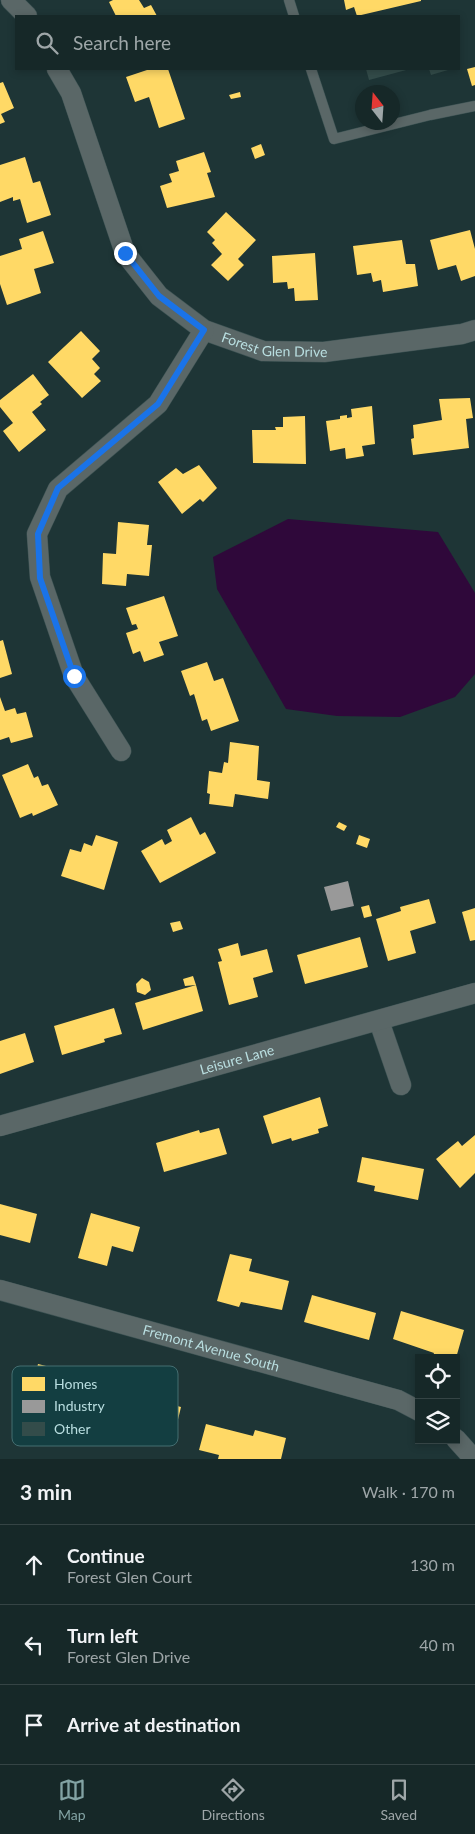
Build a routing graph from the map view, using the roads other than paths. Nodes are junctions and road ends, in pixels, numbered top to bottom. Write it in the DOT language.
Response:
graph roads {
  1 [pos="11,0"];
  2 [pos="289,0"];
  3 [pos="25,15"];
  4 [pos="294,15"];
  5 [pos="58,70"];
  6 [pos="311,70"];
  7 [pos="475,106"];
  8 [pos="204,330"];
  9 [pos="475,330"];
  10 [pos="121,751"];
  11 [pos="475,993"];
  12 [pos="379,1021"];
  13 [pos="401,1085"];
  14 [pos="0,1126"];
  15 [pos="0,1290"];
  16 [pos="415,1409"];
  17 [pos="460,1443"];
  18 [pos="474,1459"];
  1 -- 3 [label="street"];
  2 -- 4 [label="lane"];
  5 -- 8 [label="street, Forest Glen Drive"];
  6 -- 7 [label="lane"];
  8 -- 9 [label="street, Forest Glen Drive"];
  8 -- 10 [label="street"];
  11 -- 12 [label="street, Leisure Lane"];
  12 -- 13 [label="street"];
  12 -- 14 [label="street, Leisure Lane"];
  15 -- 16 [label="street, Fremont Avenue South"];
  17 -- 18 [label="street"];
}
